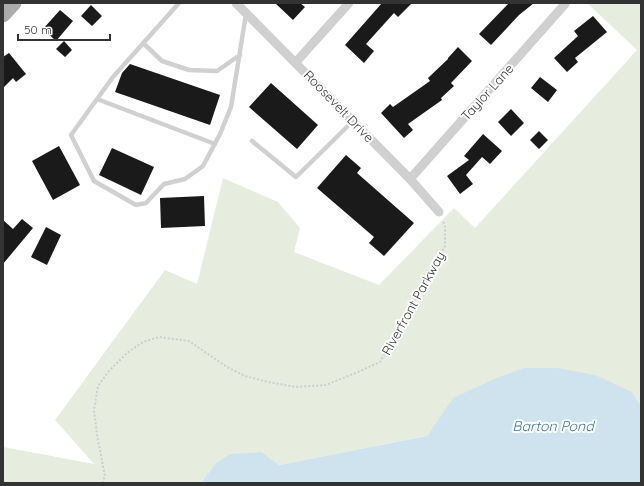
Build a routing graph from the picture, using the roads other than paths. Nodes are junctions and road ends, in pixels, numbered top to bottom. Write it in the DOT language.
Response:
graph roads {
  1 [pos="14,3"];
  2 [pos="179,3"];
  3 [pos="236,3"];
  4 [pos="349,3"];
  5 [pos="565,4"];
  6 [pos="246,13"];
  7 [pos="3,15"];
  8 [pos="143,43"];
  9 [pos="240,55"];
  10 [pos="296,62"];
  11 [pos="97,99"];
  12 [pos="353,121"];
  13 [pos="252,142"];
  14 [pos="215,144"];
  15 [pos="410,179"];
  16 [pos="439,212"];
  1 -- 7 [label="main road"];
  2 -- 8 [label="lane"];
  3 -- 6 [label="street, Roosevelt Drive"];
  4 -- 10 [label="street"];
  5 -- 15 [label="street, Taylor Lane"];
  6 -- 9 [label="lane"];
  6 -- 10 [label="street, Roosevelt Drive"];
  8 -- 9 [label="lane"];
  8 -- 11 [label="lane"];
  9 -- 14 [label="lane"];
  10 -- 12 [label="street, Roosevelt Drive"];
  11 -- 14 [label="lane"];
  11 -- 14 [label="lane"];
  12 -- 13 [label="lane"];
  12 -- 15 [label="street, Roosevelt Drive"];
  15 -- 16 [label="street, Roosevelt Drive"];
}
